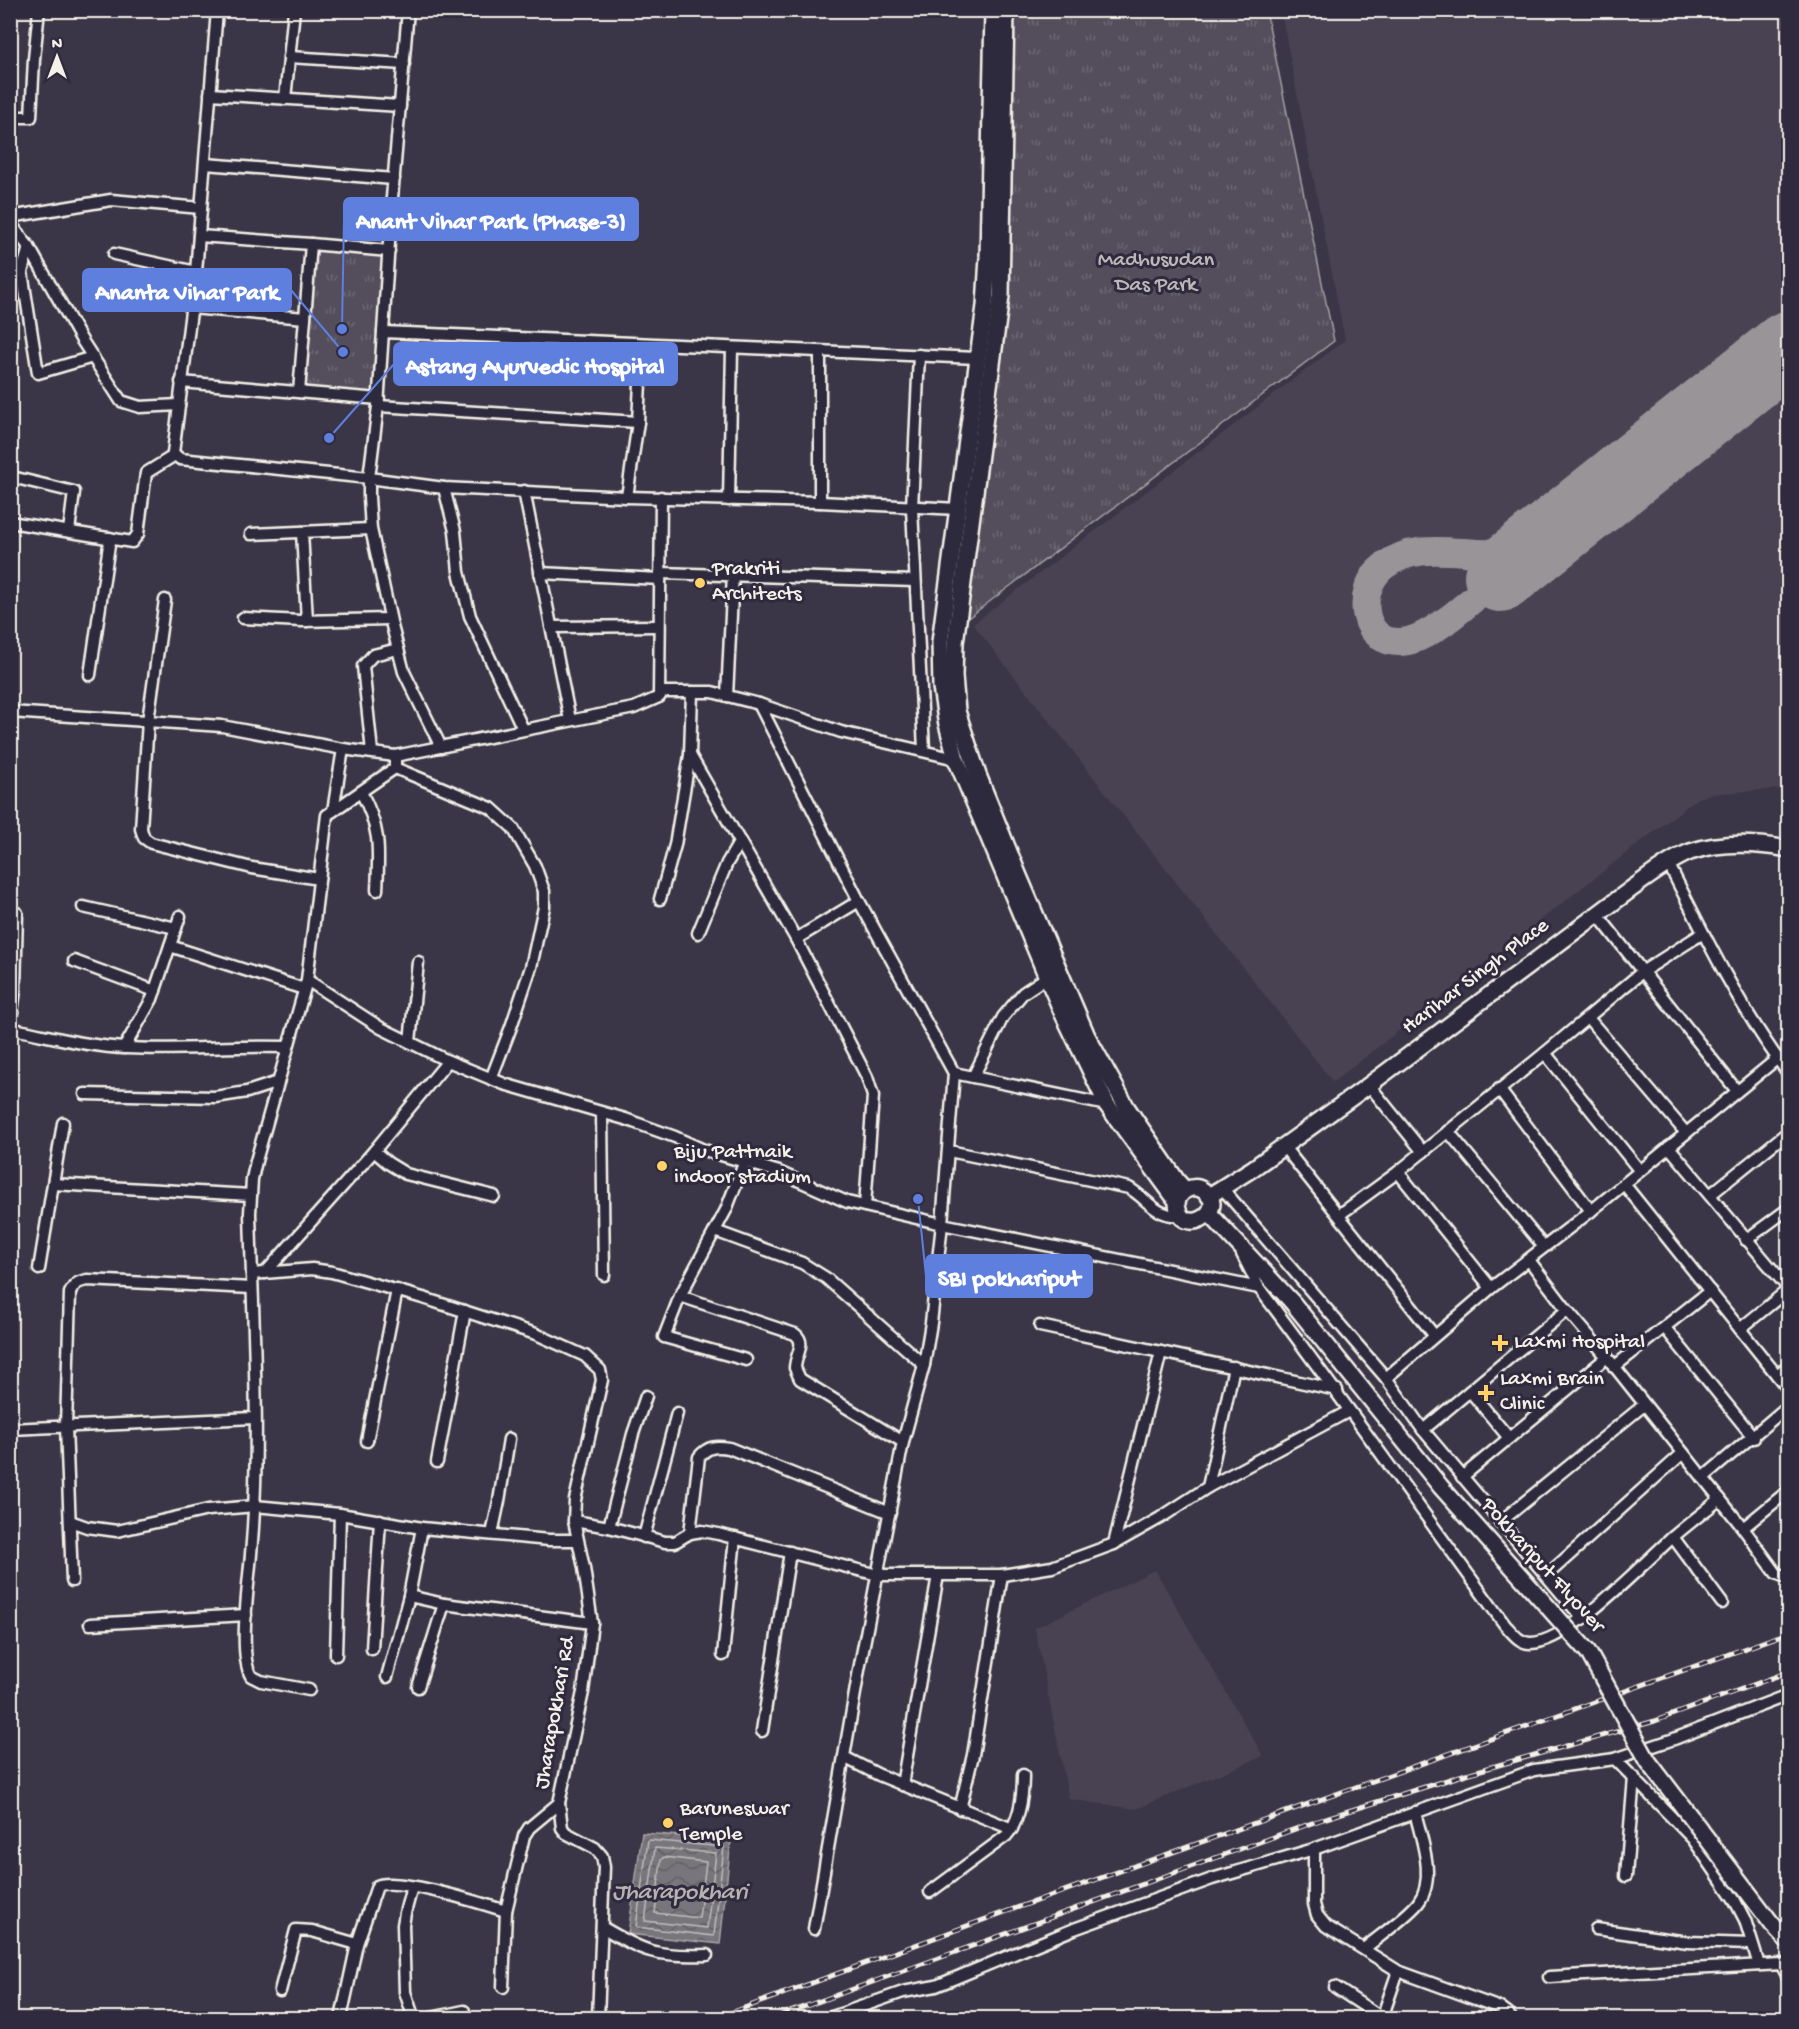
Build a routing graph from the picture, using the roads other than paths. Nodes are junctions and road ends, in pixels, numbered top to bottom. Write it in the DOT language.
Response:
graph roads {
  1 [pos="39,10"];
  2 [pos="217,10"];
  3 [pos="294,10"];
  4 [pos="408,10"];
  5 [pos="993,10"];
  6 [pos="1006,10"];
  7 [pos="289,57"];
  8 [pos="404,64"];
  9 [pos="210,94"];
  10 [pos="285,99"];
  11 [pos="400,106"];
  12 [pos="10,117"];
  13 [pos="205,164"];
  14 [pos="394,179"];
  15 [pos="201,208"];
  16 [pos="10,217"];
  17 [pos="10,223"];
  18 [pos="199,236"];
  19 [pos="311,244"];
  20 [pos="29,247"];
  21 [pos="389,251"];
  22 [pos="114,254"];
  23 [pos="196,272"];
  24 [pos="192,308"];
  25 [pos="305,318"];
  26 [pos="383,332"];
  27 [pos="642,344"];
  28 [pos="732,348"];
  29 [pos="820,352"];
  30 [pos="919,355"];
  31 [pos="93,357"];
  32 [pos="977,358"];
  33 [pos="182,382"];
  34 [pos="299,392"];
  35 [pos="379,403"];
  36 [pos="179,405"];
  37 [pos="638,422"];
  38 [pos="175,455"];
  39 [pos="369,478"];
  40 [pos="10,481"];
  41 [pos="444,488"];
  42 [pos="524,491"];
  43 [pos="627,497"];
  44 [pos="661,498"];
  45 [pos="729,500"];
  46 [pos="820,502"];
  47 [pos="912,508"];
  48 [pos="958,509"];
  49 [pos="12,520"];
  50 [pos="371,529"];
  51 [pos="69,531"];
  52 [pos="302,532"];
  53 [pos="252,534"];
  54 [pos="110,538"];
  55 [pos="540,573"];
  56 [pos="733,574"];
  57 [pos="660,576"];
  58 [pos="915,581"];
  59 [pos="165,600"];
  60 [pos="243,618"];
  61 [pos="390,619"];
  62 [pos="307,621"];
  63 [pos="659,626"];
  64 [pos="551,627"];
  65 [pos="398,650"];
  66 [pos="90,675"];
  67 [pos="692,692"];
  68 [pos="727,696"];
  69 [pos="659,697"];
  70 [pos="759,704"];
  71 [pos="10,712"];
  72 [pos="570,720"];
  73 [pos="148,721"];
  74 [pos="523,729"];
  75 [pos="441,747"];
  76 [pos="343,749"];
  77 [pos="924,750"];
  78 [pos="372,753"];
  79 [pos="690,755"];
  80 [pos="395,756"];
  81 [pos="956,759"];
  82 [pos="395,768"];
  83 [pos="361,792"];
  84 [pos="333,811"];
  85 [pos="740,841"];
  86 [pos="1788,849"];
  87 [pos="1668,863"];
  88 [pos="319,879"];
  89 [pos="377,890"];
  90 [pos="660,899"];
  91 [pos="859,901"];
  92 [pos="83,907"];
  93 [pos="17,913"];
  94 [pos="1597,914"];
  95 [pos="180,916"];
  96 [pos="176,928"];
  97 [pos="698,933"];
  98 [pos="1703,933"];
  99 [pos="796,939"];
  100 [pos="170,946"];
  101 [pos="74,961"];
  102 [pos="418,962"];
  103 [pos="1642,972"];
  104 [pos="1047,977"];
  105 [pos="306,985"];
  106 [pos="13,990"];
  107 [pos="155,991"];
  108 [pos="1588,1018"];
  109 [pos="10,1029"];
  110 [pos="410,1042"];
  111 [pos="287,1047"];
  112 [pos="124,1048"];
  113 [pos="1545,1053"];
  114 [pos="1778,1058"];
  115 [pos="448,1061"];
  116 [pos="954,1073"];
  117 [pos="1788,1073"];
  118 [pos="973,1077"];
  119 [pos="491,1079"];
  120 [pos="278,1082"];
  121 [pos="1369,1085"];
  122 [pos="1499,1089"];
  123 [pos="1737,1091"];
  124 [pos="85,1094"];
  125 [pos="1107,1105"];
  126 [pos="602,1113"];
  127 [pos="63,1123"];
  128 [pos="1449,1131"];
  129 [pos="1788,1132"];
  130 [pos="1686,1133"];
  131 [pos="1284,1147"];
  132 [pos="1669,1147"];
  133 [pos="374,1151"];
  134 [pos="949,1151"];
  135 [pos="1422,1152"];
  136 [pos="745,1161"];
  137 [pos="1640,1171"];
  138 [pos="1398,1172"];
  139 [pos="53,1184"];
  140 [pos="1624,1184"];
  141 [pos="1215,1192"];
  142 [pos="251,1195"];
  143 [pos="1710,1195"];
  144 [pos="494,1196"];
  145 [pos="1181,1202"];
  146 [pos="865,1206"];
  147 [pos="1788,1209"];
  148 [pos="1591,1211"];
  149 [pos="1209,1213"];
  150 [pos="1339,1215"];
  151 [pos="942,1224"];
  152 [pos="715,1231"];
  153 [pos="1746,1240"];
  154 [pos="1235,1241"];
  155 [pos="1544,1247"];
  156 [pos="1529,1260"];
  157 [pos="39,1269"];
  158 [pos="265,1273"];
  159 [pos="252,1274"];
  160 [pos="604,1275"];
  161 [pos="252,1288"];
  162 [pos="1259,1288"];
  163 [pos="1491,1288"];
  164 [pos="1788,1289"];
  165 [pos="398,1290"];
  166 [pos="1710,1292"];
  167 [pos="680,1296"];
  168 [pos="1567,1310"];
  169 [pos="465,1311"];
  170 [pos="1040,1326"];
  171 [pos="1665,1328"];
  172 [pos="1740,1329"];
  173 [pos="1434,1335"];
  174 [pos="1161,1352"];
  175 [pos="1606,1357"];
  176 [pos="746,1360"];
  177 [pos="924,1365"];
  178 [pos="1788,1366"];
  179 [pos="1234,1367"];
  180 [pos="1614,1367"];
  181 [pos="1777,1375"];
  182 [pos="1386,1378"];
  183 [pos="1788,1389"];
  184 [pos="1336,1390"];
  185 [pos="1470,1390"];
  186 [pos="646,1396"];
  187 [pos="1644,1405"];
  188 [pos="1788,1406"];
  189 [pos="1349,1411"];
  190 [pos="676,1413"];
  191 [pos="254,1418"];
  192 [pos="66,1426"];
  193 [pos="10,1429"];
  194 [pos="1423,1430"];
  195 [pos="1509,1438"];
  196 [pos="1754,1438"];
  197 [pos="509,1439"];
  198 [pos="367,1442"];
  199 [pos="903,1442"];
  200 [pos="1683,1453"];
  201 [pos="437,1462"];
  202 [pos="1462,1477"];
  203 [pos="1703,1478"];
  204 [pos="1208,1487"];
  205 [pos="1788,1491"];
  206 [pos="1720,1499"];
  207 [pos="255,1506"];
  208 [pos="890,1513"];
  209 [pos="340,1514"];
  210 [pos="380,1520"];
  211 [pos="70,1521"];
  212 [pos="574,1521"];
  213 [pos="1500,1522"];
  214 [pos="609,1527"];
  215 [pos="422,1528"];
  216 [pos="1743,1528"];
  217 [pos="690,1533"];
  218 [pos="492,1534"];
  219 [pos="644,1537"];
  220 [pos="1672,1537"];
  221 [pos="735,1538"];
  222 [pos="577,1540"];
  223 [pos="1114,1544"];
  224 [pos="790,1552"];
  225 [pos="1788,1573"];
  226 [pos="878,1575"];
  227 [pos="938,1575"];
  228 [pos="1002,1575"];
  229 [pos="1547,1575"];
  230 [pos="72,1581"];
  231 [pos="409,1596"];
  232 [pos="1722,1603"];
  233 [pos="444,1605"];
  234 [pos="246,1615"];
  235 [pos="1583,1619"];
  236 [pos="592,1623"];
  237 [pos="90,1624"];
  238 [pos="372,1649"];
  239 [pos="336,1655"];
  240 [pos="723,1655"];
  241 [pos="387,1677"];
  242 [pos="418,1687"];
  243 [pos="309,1690"];
  244 [pos="1788,1695"];
  245 [pos="762,1731"];
  246 [pos="844,1757"];
  247 [pos="1615,1759"];
  248 [pos="1023,1775"];
  249 [pos="1634,1777"];
  250 [pos="902,1785"];
  251 [pos="559,1803"];
  252 [pos="960,1809"];
  253 [pos="1415,1812"];
  254 [pos="1012,1830"];
  255 [pos="1314,1849"];
  256 [pos="1626,1876"];
  257 [pos="412,1887"];
  258 [pos="930,1892"];
  259 [pos="506,1911"];
  260 [pos="602,1927"];
  261 [pos="814,1929"];
  262 [pos="1596,1929"];
  263 [pos="1788,1941"];
  264 [pos="357,1944"];
  265 [pos="1751,1944"];
  266 [pos="1364,1949"];
  267 [pos="707,1955"];
  268 [pos="1759,1965"];
  269 [pos="1398,1971"];
  270 [pos="1549,1977"];
  271 [pos="1788,1977"];
  272 [pos="503,1987"];
  273 [pos="1335,1987"];
  274 [pos="280,1991"];
  275 [pos="464,2011"];
  276 [pos="1788,2016"];
  277 [pos="1382,2018"];
  278 [pos="341,2019"];
  279 [pos="419,2019"];
  280 [pos="431,2019"];
  281 [pos="598,2019"];
  282 [pos="829,2019"];
  283 [pos="1510,2019"];
  284 [pos="1777,2019"];
  1 -- 12 [label="street"];
  2 -- 9 [label="street"];
  3 -- 7 [label="street"];
  4 -- 8 [label="street"];
  5 -- 32 [label="main road"];
  6 -- 145 [label="main road"];
  7 -- 8 [label="street"];
  7 -- 10 [label="street"];
  8 -- 11 [label="street"];
  9 -- 10 [label="street"];
  9 -- 13 [label="street"];
  10 -- 11 [label="street"];
  11 -- 14 [label="street"];
  13 -- 14 [label="street"];
  13 -- 15 [label="street"];
  14 -- 21 [label="street"];
  15 -- 16 [label="street"];
  15 -- 18 [label="street"];
  17 -- 20 [label="street"];
  18 -- 19 [label="street"];
  18 -- 23 [label="street"];
  19 -- 21 [label="street"];
  19 -- 25 [label="street"];
  20 -- 31 [label="street"];
  20 -- 31 [label="street"];
  21 -- 26 [label="street"];
  22 -- 23 [label="street"];
  23 -- 24 [label="street"];
  24 -- 25 [label="street"];
  24 -- 33 [label="street"];
  25 -- 34 [label="street"];
  26 -- 27 [label="street"];
  26 -- 35 [label="street"];
  27 -- 28 [label="street"];
  27 -- 37 [label="street"];
  28 -- 29 [label="street"];
  28 -- 45 [label="street"];
  29 -- 30 [label="street"];
  29 -- 46 [label="street"];
  30 -- 32 [label="street"];
  30 -- 47 [label="street"];
  31 -- 36 [label="street"];
  32 -- 48 [label="main road"];
  33 -- 34 [label="street"];
  33 -- 36 [label="street"];
  34 -- 35 [label="street"];
  35 -- 37 [label="street"];
  35 -- 39 [label="street"];
  36 -- 38 [label="street"];
  37 -- 43 [label="street"];
  38 -- 39 [label="street"];
  38 -- 54 [label="street"];
  39 -- 41 [label="street"];
  39 -- 50 [label="street"];
  40 -- 51 [label="street"];
  41 -- 42 [label="street"];
  41 -- 74 [label="street"];
  42 -- 43 [label="street"];
  42 -- 55 [label="street"];
  43 -- 44 [label="street"];
  44 -- 45 [label="street"];
  44 -- 57 [label="street"];
  45 -- 46 [label="street"];
  46 -- 47 [label="street"];
  47 -- 48 [label="street"];
  47 -- 58 [label="street"];
  48 -- 81 [label="main road"];
  49 -- 51 [label="street"];
  50 -- 52 [label="street"];
  50 -- 61 [label="street"];
  51 -- 54 [label="street"];
  52 -- 53 [label="street"];
  52 -- 62 [label="street"];
  54 -- 66 [label="street"];
  55 -- 57 [label="street"];
  55 -- 64 [label="street"];
  56 -- 57 [label="street"];
  56 -- 58 [label="street"];
  56 -- 68 [label="street"];
  57 -- 63 [label="street"];
  58 -- 77 [label="street"];
  59 -- 73 [label="street"];
  60 -- 62 [label="street"];
  61 -- 62 [label="street"];
  61 -- 65 [label="street"];
  63 -- 64 [label="street"];
  63 -- 69 [label="street"];
  64 -- 72 [label="street"];
  65 -- 75 [label="street"];
  65 -- 78 [label="street"];
  67 -- 68 [label="street"];
  67 -- 69 [label="street"];
  67 -- 79 [label="street"];
  68 -- 70 [label="street"];
  69 -- 72 [label="street"];
  70 -- 77 [label="street"];
  70 -- 91 [label="street"];
  71 -- 73 [label="street"];
  72 -- 74 [label="street"];
  73 -- 76 [label="street"];
  73 -- 88 [label="street"];
  74 -- 75 [label="street"];
  75 -- 80 [label="street"];
  76 -- 78 [label="street"];
  76 -- 84 [label="street"];
  77 -- 81 [label="street"];
  78 -- 80 [label="street"];
  79 -- 85 [label="street"];
  79 -- 90 [label="street"];
  80 -- 82 [label="street"];
  81 -- 104 [label="main road"];
  82 -- 83 [label="street"];
  82 -- 119 [label="street"];
  83 -- 84 [label="street"];
  83 -- 89 [label="street"];
  84 -- 88 [label="street"];
  85 -- 97 [label="street"];
  85 -- 99 [label="street"];
  86 -- 87 [label="main road, Harihar Singh Place"];
  87 -- 94 [label="main road, Harihar Singh Place"];
  87 -- 98 [label="street"];
  88 -- 105 [label="street"];
  91 -- 99 [label="street"];
  91 -- 116 [label="street"];
  92 -- 96 [label="street"];
  93 -- 106 [label="street"];
  94 -- 103 [label="street"];
  94 -- 121 [label="main road, Harihar Singh Place"];
  95 -- 96 [label="street"];
  96 -- 100 [label="street"];
  98 -- 103 [label="street"];
  98 -- 114 [label="street"];
  99 -- 146 [label="street"];
  100 -- 105 [label="street"];
  100 -- 107 [label="street"];
  101 -- 107 [label="street"];
  102 -- 110 [label="street"];
  103 -- 108 [label="street"];
  103 -- 123 [label="street"];
  104 -- 118 [label="street"];
  104 -- 125 [label="main road"];
  105 -- 110 [label="street"];
  105 -- 111 [label="street"];
  106 -- 109 [label="street"];
  107 -- 112 [label="street"];
  108 -- 113 [label="street"];
  108 -- 130 [label="street"];
  109 -- 112 [label="street"];
  110 -- 115 [label="street"];
  111 -- 112 [label="street"];
  111 -- 120 [label="street"];
  113 -- 122 [label="street"];
  113 -- 137 [label="street"];
  114 -- 117 [label="street"];
  114 -- 123 [label="street"];
  115 -- 119 [label="street"];
  115 -- 133 [label="street"];
  116 -- 118 [label="street"];
  116 -- 134 [label="street"];
  118 -- 125 [label="street"];
  119 -- 126 [label="street"];
  120 -- 124 [label="street"];
  120 -- 142 [label="street"];
  121 -- 131 [label="main road, Harihar Singh Place"];
  121 -- 135 [label="street"];
  122 -- 128 [label="street"];
  122 -- 148 [label="street"];
  123 -- 130 [label="street"];
  125 -- 145 [label="main road"];
  126 -- 136 [label="street"];
  126 -- 160 [label="street"];
  127 -- 139 [label="street"];
  128 -- 135 [label="street"];
  128 -- 155 [label="street"];
  129 -- 143 [label="street"];
  130 -- 132 [label="street"];
  131 -- 141 [label="main road, Harihar Singh Place"];
  131 -- 150 [label="street"];
  132 -- 137 [label="street"];
  132 -- 143 [label="street"];
  133 -- 144 [label="street"];
  133 -- 158 [label="street"];
  134 -- 145 [label="street"];
  134 -- 151 [label="street"];
  135 -- 138 [label="street"];
  136 -- 146 [label="street"];
  136 -- 152 [label="street"];
  137 -- 140 [label="street"];
  138 -- 150 [label="street"];
  138 -- 163 [label="street"];
  139 -- 142 [label="street"];
  139 -- 157 [label="street"];
  140 -- 148 [label="street"];
  140 -- 166 [label="street"];
  141 -- 145 [label="main road"];
  141 -- 149 [label="main road"];
  141 -- 182 [label="street"];
  142 -- 159 [label="street"];
  143 -- 153 [label="street"];
  145 -- 149 [label="main road"];
  146 -- 151 [label="street"];
  147 -- 153 [label="street"];
  148 -- 155 [label="street"];
  149 -- 154 [label="main road, Pokhariput Flyover"];
  150 -- 173 [label="street"];
  151 -- 162 [label="street"];
  151 -- 177 [label="street"];
  152 -- 167 [label="street"];
  152 -- 177 [label="street"];
  153 -- 164 [label="street"];
  154 -- 162 [label="street"];
  154 -- 263 [label="main road, Pokhariput Flyover, bridge"];
  155 -- 156 [label="street"];
  156 -- 163 [label="street"];
  156 -- 168 [label="street"];
  158 -- 159 [label="street, Jharapokhari Rd"];
  158 -- 165 [label="street, Jharapokhari Rd"];
  159 -- 161 [label="street"];
  161 -- 191 [label="street"];
  161 -- 192 [label="street"];
  162 -- 184 [label="street"];
  163 -- 173 [label="street"];
  164 -- 172 [label="street"];
  165 -- 169 [label="street, Jharapokhari Rd"];
  165 -- 198 [label="street"];
  166 -- 171 [label="street"];
  166 -- 172 [label="street"];
  167 -- 176 [label="street"];
  167 -- 199 [label="street"];
  168 -- 175 [label="street"];
  168 -- 185 [label="street"];
  169 -- 201 [label="street"];
  169 -- 212 [label="street, Jharapokhari Rd"];
  170 -- 174 [label="street"];
  171 -- 180 [label="street"];
  171 -- 196 [label="street"];
  172 -- 181 [label="street"];
  173 -- 182 [label="street"];
  174 -- 179 [label="street"];
  174 -- 223 [label="street"];
  175 -- 180 [label="street"];
  175 -- 195 [label="street"];
  177 -- 199 [label="street"];
  178 -- 181 [label="street"];
  179 -- 184 [label="street"];
  179 -- 204 [label="street"];
  180 -- 187 [label="street"];
  181 -- 183 [label="street"];
  182 -- 194 [label="street"];
  184 -- 189 [label="street"];
  185 -- 194 [label="street"];
  185 -- 195 [label="street"];
  186 -- 214 [label="street"];
  187 -- 200 [label="street"];
  187 -- 213 [label="street"];
  188 -- 196 [label="street"];
  189 -- 204 [label="street"];
  189 -- 235 [label="street"];
  190 -- 219 [label="street"];
  191 -- 192 [label="street"];
  191 -- 207 [label="street"];
  192 -- 193 [label="street"];
  192 -- 211 [label="street"];
  194 -- 202 [label="street"];
  195 -- 202 [label="street"];
  196 -- 203 [label="street"];
  197 -- 218 [label="street"];
  199 -- 208 [label="street"];
  200 -- 203 [label="street"];
  200 -- 229 [label="street"];
  202 -- 213 [label="street"];
  203 -- 206 [label="street"];
  204 -- 223 [label="street"];
  205 -- 216 [label="street"];
  206 -- 216 [label="street"];
  206 -- 220 [label="street"];
  207 -- 209 [label="street"];
  207 -- 211 [label="street"];
  207 -- 234 [label="street"];
  208 -- 217 [label="street"];
  208 -- 226 [label="street"];
  209 -- 210 [label="street"];
  209 -- 239 [label="street"];
  210 -- 215 [label="street"];
  210 -- 238 [label="street"];
  211 -- 230 [label="street"];
  212 -- 214 [label="street"];
  212 -- 222 [label="street, Jharapokhari Rd"];
  213 -- 229 [label="street"];
  214 -- 219 [label="street"];
  215 -- 218 [label="street"];
  215 -- 231 [label="street"];
  216 -- 225 [label="street"];
  217 -- 219 [label="street"];
  217 -- 221 [label="street"];
  218 -- 222 [label="street"];
  220 -- 232 [label="street"];
  220 -- 235 [label="street"];
  221 -- 224 [label="street"];
  221 -- 240 [label="street"];
  222 -- 236 [label="street, Jharapokhari Rd"];
  223 -- 228 [label="street"];
  224 -- 226 [label="street"];
  224 -- 245 [label="street"];
  226 -- 227 [label="street"];
  226 -- 246 [label="street"];
  227 -- 228 [label="street"];
  227 -- 250 [label="street"];
  228 -- 252 [label="street"];
  229 -- 235 [label="street"];
  231 -- 233 [label="street"];
  231 -- 241 [label="street"];
  233 -- 236 [label="street"];
  233 -- 242 [label="street"];
  234 -- 237 [label="street"];
  234 -- 243 [label="street"];
  236 -- 251 [label="street, Jharapokhari Rd"];
  244 -- 247 [label="street"];
  246 -- 250 [label="street"];
  246 -- 261 [label="street"];
  247 -- 249 [label="street"];
  247 -- 253 [label="street"];
  248 -- 254 [label="street"];
  249 -- 256 [label="street"];
  249 -- 265 [label="street"];
  250 -- 252 [label="street"];
  251 -- 259 [label="street"];
  251 -- 260 [label="street, Jharapokhari Rd"];
  252 -- 254 [label="street"];
  253 -- 255 [label="street"];
  253 -- 266 [label="street"];
  254 -- 258 [label="street"];
  255 -- 266 [label="street"];
  255 -- 282 [label="street"];
  257 -- 259 [label="street"];
  257 -- 264 [label="street"];
  257 -- 279 [label="street"];
  259 -- 272 [label="street"];
  260 -- 267 [label="street"];
  260 -- 281 [label="street, Jharapokhari Rd"];
  262 -- 265 [label="street"];
  264 -- 274 [label="street"];
  264 -- 278 [label="street"];
  265 -- 268 [label="street"];
  266 -- 269 [label="street"];
  268 -- 270 [label="street"];
  268 -- 271 [label="street"];
  269 -- 277 [label="street"];
  269 -- 283 [label="street"];
  273 -- 277 [label="street"];
  275 -- 280 [label="street"];
  276 -- 284 [label="street"];
}
